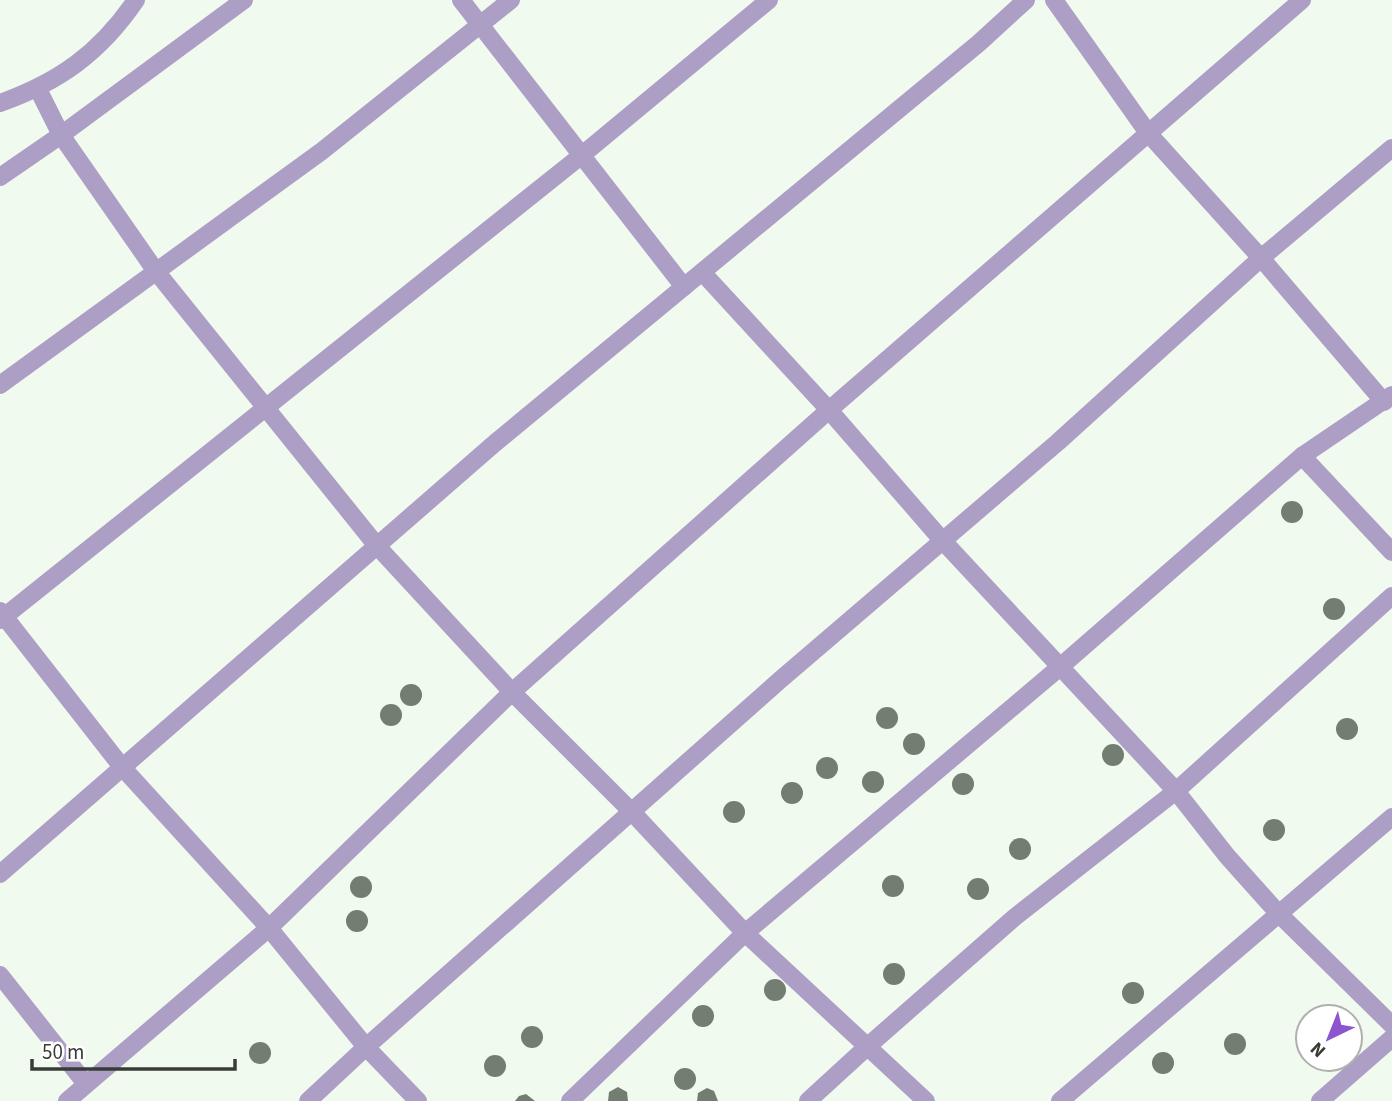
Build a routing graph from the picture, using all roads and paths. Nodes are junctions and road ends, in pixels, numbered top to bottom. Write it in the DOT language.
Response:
graph roads {
  1 [pos="136,0"];
  2 [pos="244,0"];
  3 [pos="461,0"];
  4 [pos="511,0"];
  5 [pos="769,0"];
  6 [pos="1026,0"];
  7 [pos="1054,0"];
  8 [pos="1302,0"];
  9 [pos="481,24"];
  10 [pos="38,89"];
  11 [pos="0,103"];
  12 [pos="1147,133"];
  13 [pos="61,135"];
  14 [pos="1392,148"];
  15 [pos="582,155"];
  16 [pos="0,177"];
  17 [pos="1261,258"];
  18 [pos="155,271"];
  19 [pos="702,272"];
  20 [pos="684,287"];
  21 [pos="0,385"];
  22 [pos="1388,398"];
  23 [pos="267,407"];
  24 [pos="829,410"];
  25 [pos="1302,456"];
  26 [pos="942,540"];
  27 [pos="377,546"];
  28 [pos="1392,552"];
  29 [pos="1392,596"];
  30 [pos="2,616"];
  31 [pos="1060,667"];
  32 [pos="512,692"];
  33 [pos="122,767"];
  34 [pos="1176,791"];
  35 [pos="632,812"];
  36 [pos="1392,817"];
  37 [pos="0,874"];
  38 [pos="1278,913"];
  39 [pos="269,928"];
  40 [pos="745,933"];
  41 [pos="0,975"];
  42 [pos="1392,1025"];
  43 [pos="1392,1038"];
  44 [pos="868,1046"];
  45 [pos="366,1047"];
  46 [pos="86,1084"];
  47 [pos="66,1101"];
  48 [pos="308,1101"];
  49 [pos="418,1101"];
  50 [pos="570,1101"];
  51 [pos="808,1101"];
  52 [pos="926,1101"];
  53 [pos="1060,1101"];
  54 [pos="1320,1101"];
  1 -- 10 [label="street"];
  2 -- 13 [label="street"];
  3 -- 9 [label="street"];
  4 -- 9 [label="street"];
  5 -- 15 [label="street"];
  6 -- 19 [label="street"];
  7 -- 12 [label="street"];
  8 -- 12 [label="street"];
  9 -- 15 [label="street"];
  9 -- 18 [label="street"];
  10 -- 11 [label="street"];
  10 -- 13 [label="street"];
  12 -- 17 [label="street"];
  12 -- 24 [label="street"];
  13 -- 16 [label="street"];
  13 -- 18 [label="street"];
  14 -- 17 [label="street"];
  15 -- 20 [label="street"];
  15 -- 23 [label="street"];
  17 -- 22 [label="street"];
  17 -- 26 [label="street"];
  18 -- 21 [label="street"];
  18 -- 23 [label="street"];
  19 -- 20 [label="street"];
  19 -- 24 [label="street"];
  20 -- 27 [label="street"];
  22 -- 25 [label="street"];
  23 -- 27 [label="street"];
  23 -- 30 [label="street"];
  24 -- 26 [label="street"];
  24 -- 32 [label="street"];
  25 -- 28 [label="street"];
  25 -- 31 [label="street"];
  26 -- 31 [label="street"];
  26 -- 35 [label="street"];
  27 -- 32 [label="street"];
  27 -- 33 [label="street"];
  29 -- 34 [label="street"];
  30 -- 33 [label="street"];
  31 -- 34 [label="street"];
  31 -- 40 [label="street"];
  32 -- 35 [label="street"];
  32 -- 39 [label="street"];
  33 -- 37 [label="street"];
  33 -- 39 [label="street"];
  34 -- 38 [label="street"];
  34 -- 44 [label="street"];
  35 -- 40 [label="street"];
  35 -- 45 [label="street"];
  36 -- 38 [label="street"];
  38 -- 42 [label="street"];
  38 -- 53 [label="street"];
  39 -- 45 [label="street"];
  39 -- 46 [label="street"];
  40 -- 44 [label="street"];
  40 -- 50 [label="street"];
  41 -- 46 [label="street"];
  43 -- 54 [label="street"];
  44 -- 51 [label="street"];
  44 -- 52 [label="street"];
  45 -- 48 [label="street"];
  45 -- 49 [label="street"];
  46 -- 47 [label="street"];
}
